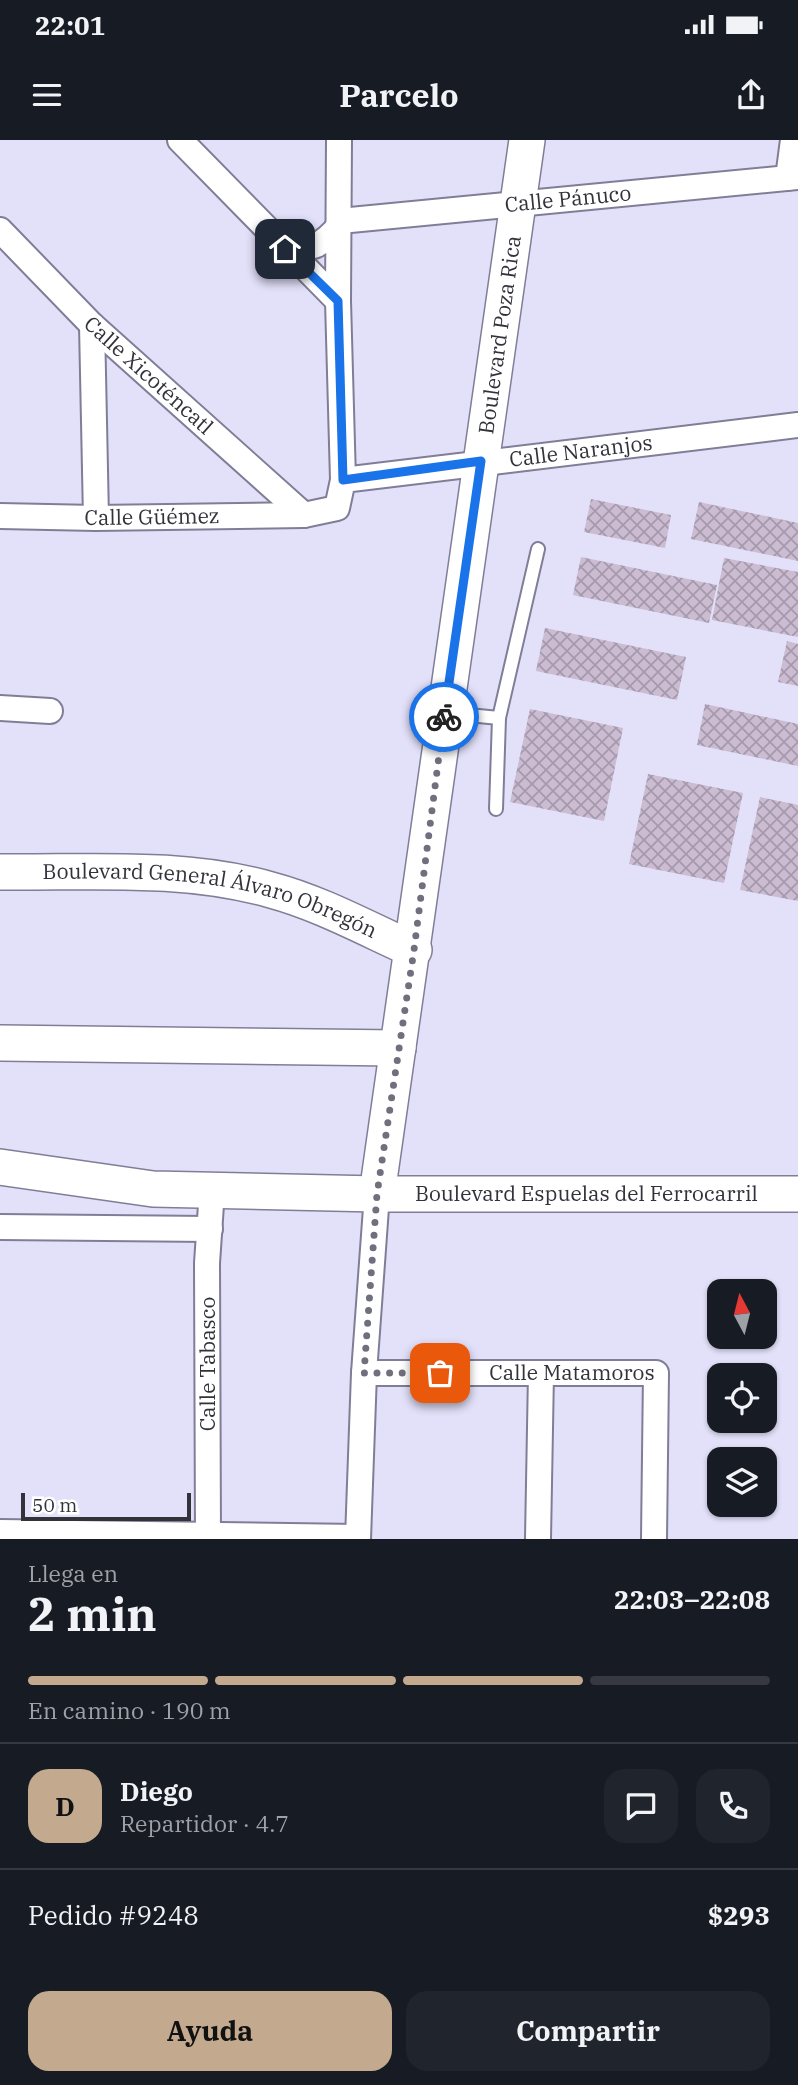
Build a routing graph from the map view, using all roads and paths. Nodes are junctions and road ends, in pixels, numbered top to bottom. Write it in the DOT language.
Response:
graph roads {
  1 [pos="180,140"];
  2 [pos="339,140"];
  3 [pos="527,140"];
  4 [pos="793,140"];
  5 [pos="793,177"];
  6 [pos="518,205"];
  7 [pos="340,223"];
  8 [pos="0,230"];
  9 [pos="285,249"];
  10 [pos="338,301"];
  11 [pos="92,325"];
  12 [pos="798,425"];
  13 [pos="481,461"];
  14 [pos="343,480"];
  15 [pos="304,515"];
  16 [pos="0,516"];
  17 [pos="96,518"];
  18 [pos="538,549"];
  19 [pos="0,708"];
  20 [pos="50,710"];
  21 [pos="445,713"];
  22 [pos="499,718"];
  23 [pos="496,809"];
  24 [pos="0,872"];
  25 [pos="414,950"];
  26 [pos="0,1043"];
  27 [pos="398,1048"];
  28 [pos="0,1167"];
  29 [pos="212,1190"];
  30 [pos="377,1194"];
  31 [pos="798,1194"];
  32 [pos="0,1227"];
  33 [pos="210,1229"];
  34 [pos="364,1373"];
  35 [pos="541,1373"];
  36 [pos="0,1532"];
  37 [pos="208,1536"];
  38 [pos="358,1538"];
  39 [pos="538,1539"];
  40 [pos="654,1539"];
  1 -- 9 [label="street"];
  2 -- 7 [label="street"];
  3 -- 6 [label="main road, Boulevard Poza Rica"];
  4 -- 5 [label="street"];
  5 -- 6 [label="street, Calle Pánuco"];
  6 -- 7 [label="street, Calle Pánuco"];
  6 -- 13 [label="main road, Boulevard Poza Rica"];
  7 -- 9 [label="street"];
  7 -- 10 [label="street"];
  8 -- 11 [label="street, Calle Xicoténcatl"];
  9 -- 10 [label="street"];
  10 -- 14 [label="street"];
  11 -- 15 [label="street, Calle Xicoténcatl"];
  11 -- 17 [label="street"];
  12 -- 13 [label="street, Calle Naranjos"];
  13 -- 14 [label="street, Calle Naranjos"];
  13 -- 21 [label="main road, Boulevard Poza Rica"];
  14 -- 15 [label="street"];
  15 -- 17 [label="street, Calle Güémez"];
  16 -- 17 [label="street, Calle Güémez"];
  18 -- 22 [label="lane"];
  19 -- 20 [label="street"];
  21 -- 22 [label="lane"];
  21 -- 25 [label="main road, Boulevard Poza Rica"];
  22 -- 23 [label="lane"];
  24 -- 25 [label="main road, Boulevard General Álvaro Obregón"];
  25 -- 27 [label="main road, Boulevard Poza Rica"];
  26 -- 27 [label="main road"];
  27 -- 30 [label="main road, Boulevard Poza Rica"];
  28 -- 29 [label="main road, Boulevard Espuelas del Ferrocarril"];
  29 -- 30 [label="main road, Boulevard Espuelas del Ferrocarril"];
  29 -- 33 [label="street, Calle Tabasco"];
  30 -- 31 [label="main road, Boulevard Espuelas del Ferrocarril"];
  30 -- 34 [label="street"];
  32 -- 33 [label="street"];
  33 -- 37 [label="street, Calle Tabasco"];
  34 -- 35 [label="street, Calle Matamoros"];
  34 -- 38 [label="street"];
  35 -- 39 [label="street"];
  35 -- 40 [label="street, Calle Matamoros"];
  36 -- 37 [label="street"];
  37 -- 38 [label="street"];
}
